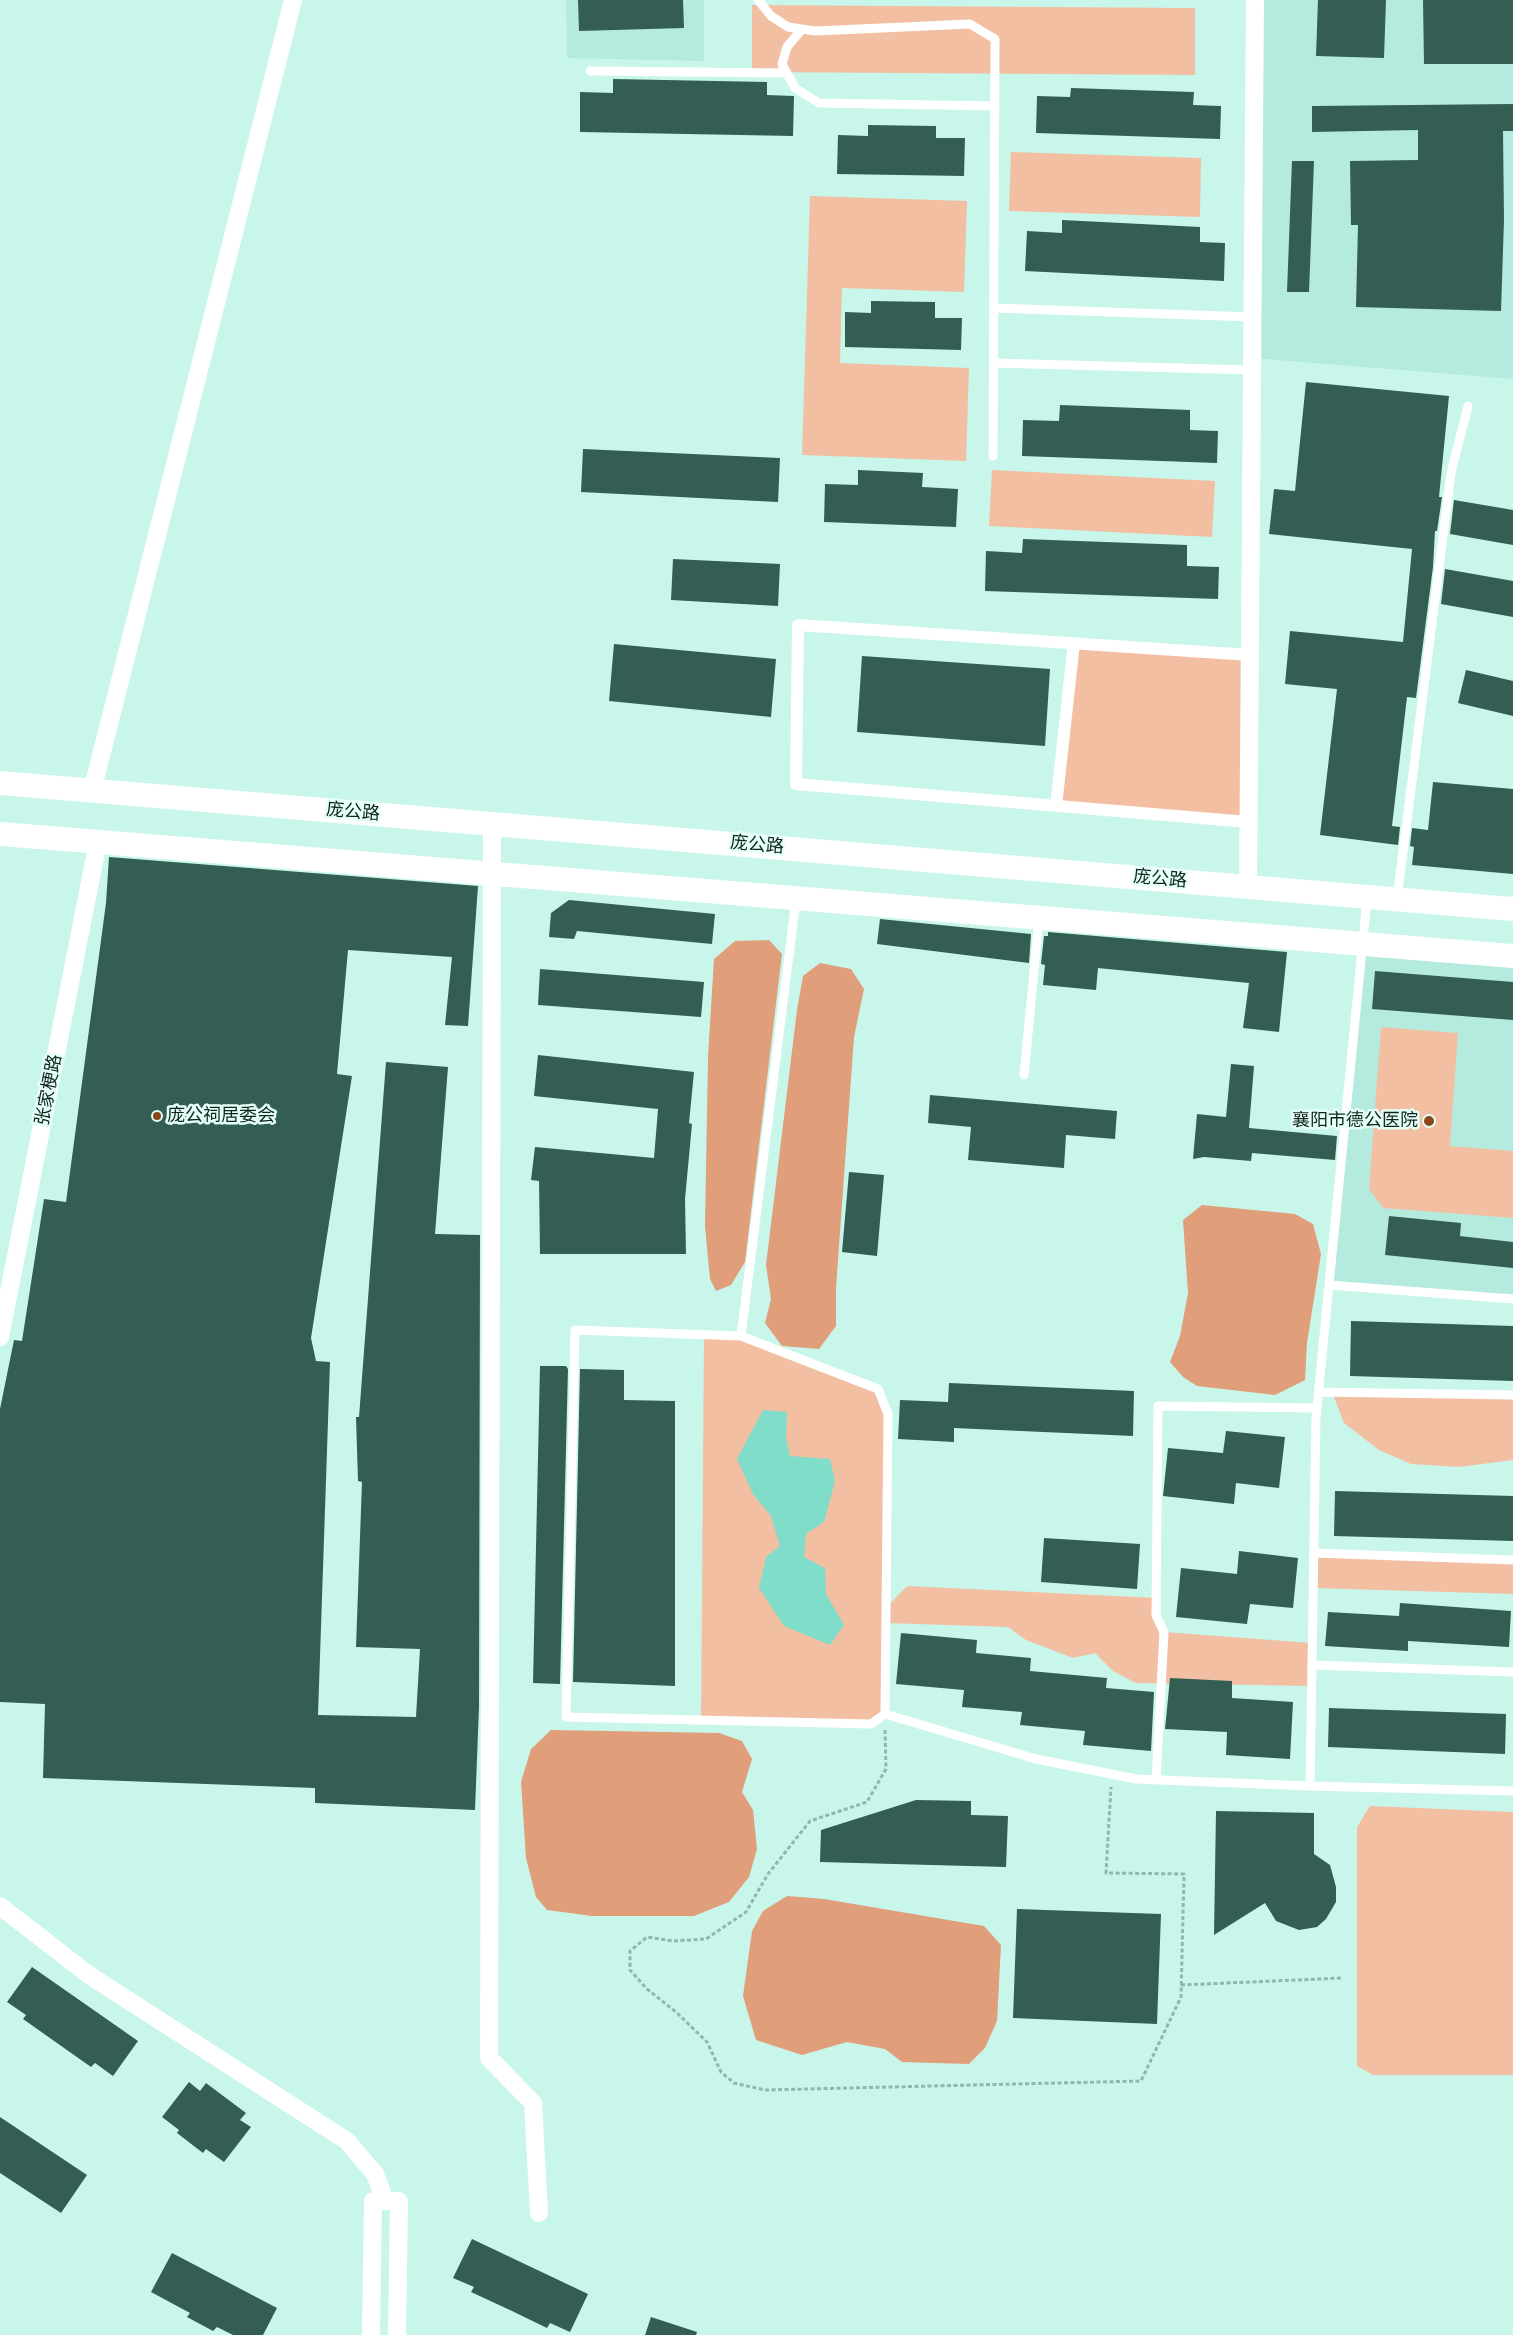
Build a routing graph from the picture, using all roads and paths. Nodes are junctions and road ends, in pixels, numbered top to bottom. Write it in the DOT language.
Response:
graph roads {
  1 [pos="293,0"];
  2 [pos="758,0"];
  3 [pos="1255,0"];
  4 [pos="802,29"];
  5 [pos="590,71"];
  6 [pos="787,73"];
  7 [pos="995,106"];
  8 [pos="994,308"];
  9 [pos="1252,317"];
  10 [pos="994,363"];
  11 [pos="1252,370"];
  12 [pos="1468,406"];
  13 [pos="993,456"];
  14 [pos="1074,643"];
  15 [pos="1250,655"];
  16 [pos="0,783"];
  17 [pos="92,791"];
  18 [pos="1056,806"];
  19 [pos="1248,822"];
  20 [pos="492,823"];
  21 [pos="0,834"];
  22 [pos="98,842"];
  23 [pos="492,873"];
  24 [pos="1248,886"];
  25 [pos="1368,896"];
  26 [pos="796,898"];
  27 [pos="1397,899"];
  28 [pos="1513,908"];
  29 [pos="1039,918"];
  30 [pos="1363,945"];
  31 [pos="1513,956"];
  32 [pos="1024,1075"];
  33 [pos="1329,1285"];
  34 [pos="1513,1299"];
  35 [pos="741,1336"];
  36 [pos="0,1337"];
  37 [pos="1319,1392"];
  38 [pos="1513,1395"];
  39 [pos="1317,1408"];
  40 [pos="1313,1553"];
  41 [pos="1513,1560"];
  42 [pos="1312,1665"];
  43 [pos="1513,1672"];
  44 [pos="885,1714"];
  45 [pos="1111,1774"];
  46 [pos="1156,1780"];
  47 [pos="1310,1786"];
  48 [pos="1513,1791"];
  49 [pos="0,1906"];
  50 [pos="1343,1978"];
  51 [pos="1181,1985"];
  52 [pos="385,2201"];
  53 [pos="539,2213"];
  54 [pos="371,2335"];
  55 [pos="397,2335"];
  1 -- 17 [label="street"];
  2 -- 4 [label="lane"];
  3 -- 9 [label="street"];
  4 -- 6 [label="lane"];
  4 -- 7 [label="lane"];
  5 -- 6 [label="lane"];
  6 -- 7 [label="lane"];
  7 -- 8 [label="lane"];
  8 -- 9 [label="lane"];
  8 -- 10 [label="lane"];
  9 -- 11 [label="street"];
  10 -- 11 [label="lane"];
  10 -- 13 [label="lane"];
  11 -- 15 [label="street"];
  12 -- 27 [label="lane"];
  14 -- 15 [label="street"];
  14 -- 18 [label="street"];
  14 -- 18 [label="street"];
  15 -- 19 [label="street"];
  16 -- 17 [label="main road, 庞公路"];
  17 -- 20 [label="main road, 庞公路"];
  18 -- 19 [label="street"];
  19 -- 24 [label="street"];
  20 -- 23 [label="street"];
  20 -- 24 [label="main road, 庞公路"];
  21 -- 22 [label="main road"];
  22 -- 23 [label="main road"];
  22 -- 36 [label="street, 张家梗路"];
  23 -- 26 [label="main road"];
  23 -- 53 [label="street"];
  24 -- 25 [label="main road, 庞公路"];
  25 -- 27 [label="main road, 庞公路"];
  25 -- 30 [label="lane"];
  26 -- 29 [label="main road"];
  26 -- 35 [label="lane"];
  27 -- 28 [label="main road, 庞公路"];
  29 -- 30 [label="main road"];
  29 -- 32 [label="lane"];
  30 -- 31 [label="main road"];
  30 -- 33 [label="lane"];
  33 -- 34 [label="lane"];
  33 -- 37 [label="lane"];
  35 -- 44 [label="lane"];
  35 -- 44 [label="lane"];
  37 -- 38 [label="lane"];
  37 -- 39 [label="lane"];
  39 -- 40 [label="lane"];
  39 -- 46 [label="lane"];
  40 -- 41 [label="lane"];
  40 -- 42 [label="lane"];
  42 -- 43 [label="lane"];
  42 -- 47 [label="lane"];
  44 -- 45 [label="lane"];
  44 -- 51 [label="path"];
  45 -- 46 [label="lane"];
  45 -- 51 [label="path"];
  46 -- 47 [label="lane"];
  47 -- 48 [label="lane"];
  49 -- 52 [label="street"];
  50 -- 51 [label="path"];
  52 -- 54 [label="street"];
  52 -- 55 [label="street"];
}
